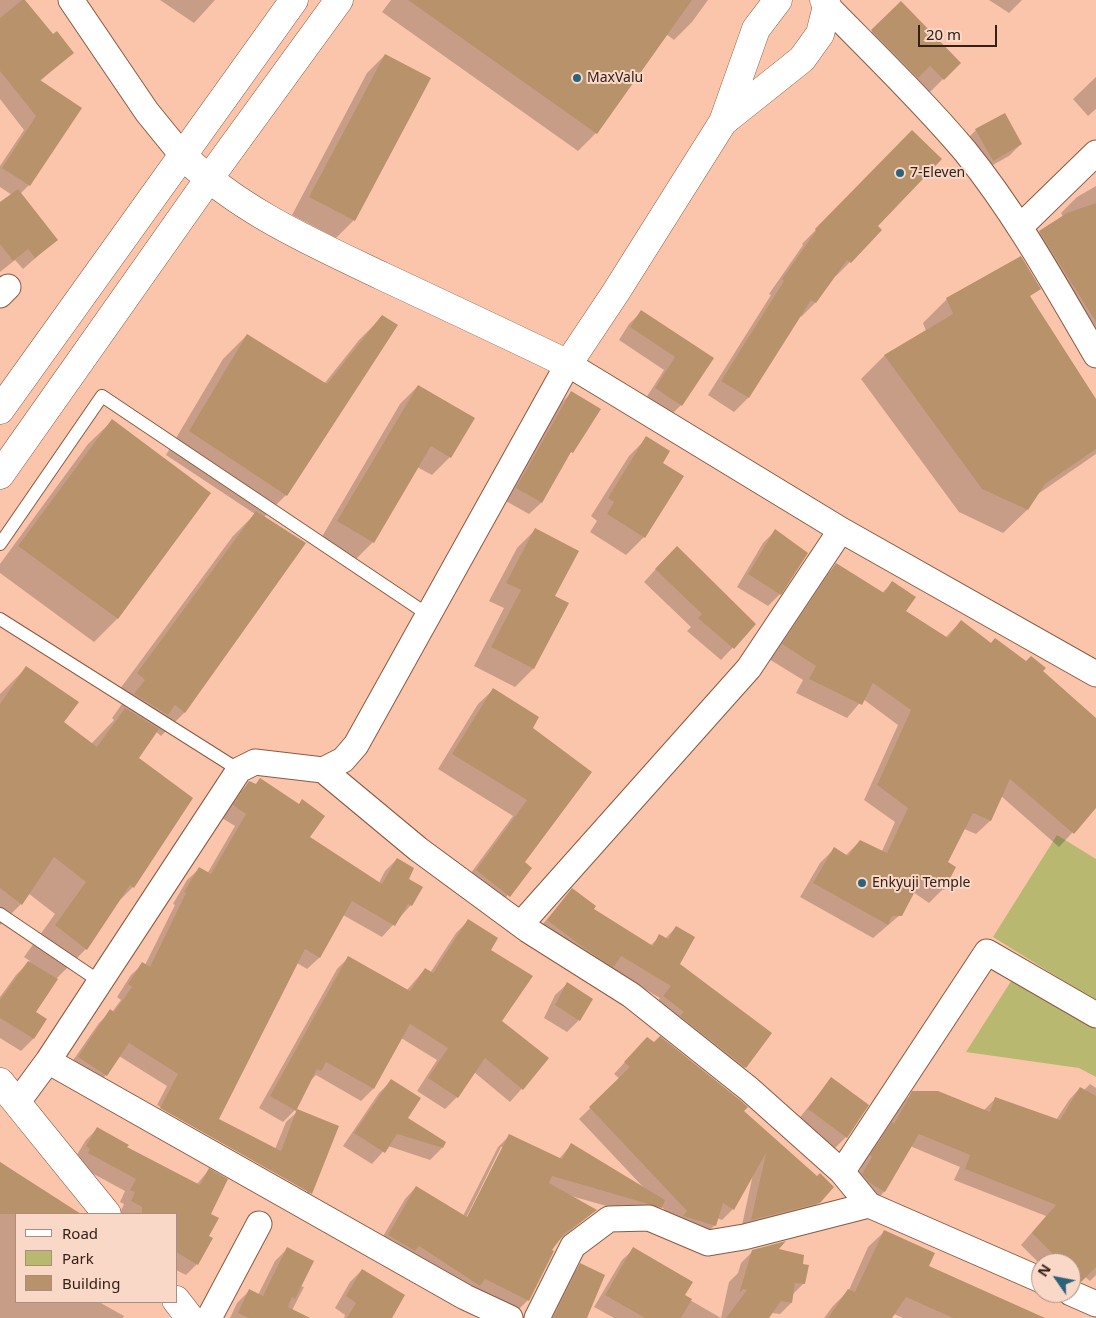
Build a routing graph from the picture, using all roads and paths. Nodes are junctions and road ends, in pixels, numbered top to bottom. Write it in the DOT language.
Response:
graph roads {
  1 [pos="71,0"];
  2 [pos="294,0"];
  3 [pos="339,0"];
  4 [pos="778,0"];
  5 [pos="825,3"];
  6 [pos="723,122"];
  7 [pos="1096,153"];
  8 [pos="182,155"];
  9 [pos="208,180"];
  10 [pos="1020,227"];
  11 [pos="1096,354"];
  12 [pos="568,364"];
  13 [pos="0,410"];
  14 [pos="0,475"];
  15 [pos="841,530"];
  16 [pos="0,544"];
  17 [pos="427,614"];
  18 [pos="0,619"];
  19 [pos="1096,674"];
  20 [pos="239,770"];
  21 [pos="323,770"];
  22 [pos="0,914"];
  23 [pos="521,924"];
  24 [pos="99,981"];
  25 [pos="1096,1015"];
  26 [pos="48,1060"];
  27 [pos="0,1082"];
  28 [pos="17,1103"];
  29 [pos="842,1172"];
  30 [pos="869,1205"];
  31 [pos="105,1213"];
  32 [pos="259,1224"];
  33 [pos="1031,1276"];
  34 [pos="1081,1297"];
  35 [pos="178,1303"];
  36 [pos="1096,1304"];
  37 [pos="190,1318"];
  38 [pos="210,1318"];
  39 [pos="510,1318"];
  40 [pos="537,1318"];
  1 -- 8 [label="street"];
  2 -- 8 [label="street"];
  3 -- 9 [label="street"];
  4 -- 6 [label="street"];
  5 -- 6 [label="street"];
  5 -- 10 [label="street"];
  6 -- 12 [label="street"];
  7 -- 10 [label="street"];
  8 -- 9 [label="street"];
  8 -- 13 [label="street"];
  9 -- 12 [label="street"];
  9 -- 14 [label="street"];
  10 -- 11 [label="street"];
  12 -- 15 [label="street"];
  12 -- 17 [label="street"];
  15 -- 19 [label="street"];
  15 -- 23 [label="street"];
  16 -- 17 [label="lane"];
  17 -- 21 [label="street"];
  18 -- 20 [label="lane"];
  20 -- 21 [label="street"];
  20 -- 24 [label="street"];
  21 -- 23 [label="street"];
  22 -- 24 [label="lane"];
  23 -- 29 [label="street"];
  24 -- 26 [label="street"];
  25 -- 29 [label="street"];
  26 -- 28 [label="street"];
  26 -- 39 [label="street"];
  27 -- 28 [label="street"];
  28 -- 31 [label="street"];
  29 -- 30 [label="street"];
  30 -- 33 [label="street"];
  30 -- 40 [label="street"];
  32 -- 38 [label="street"];
  34 -- 36 [label="street"];
  35 -- 37 [label="street"];
}
